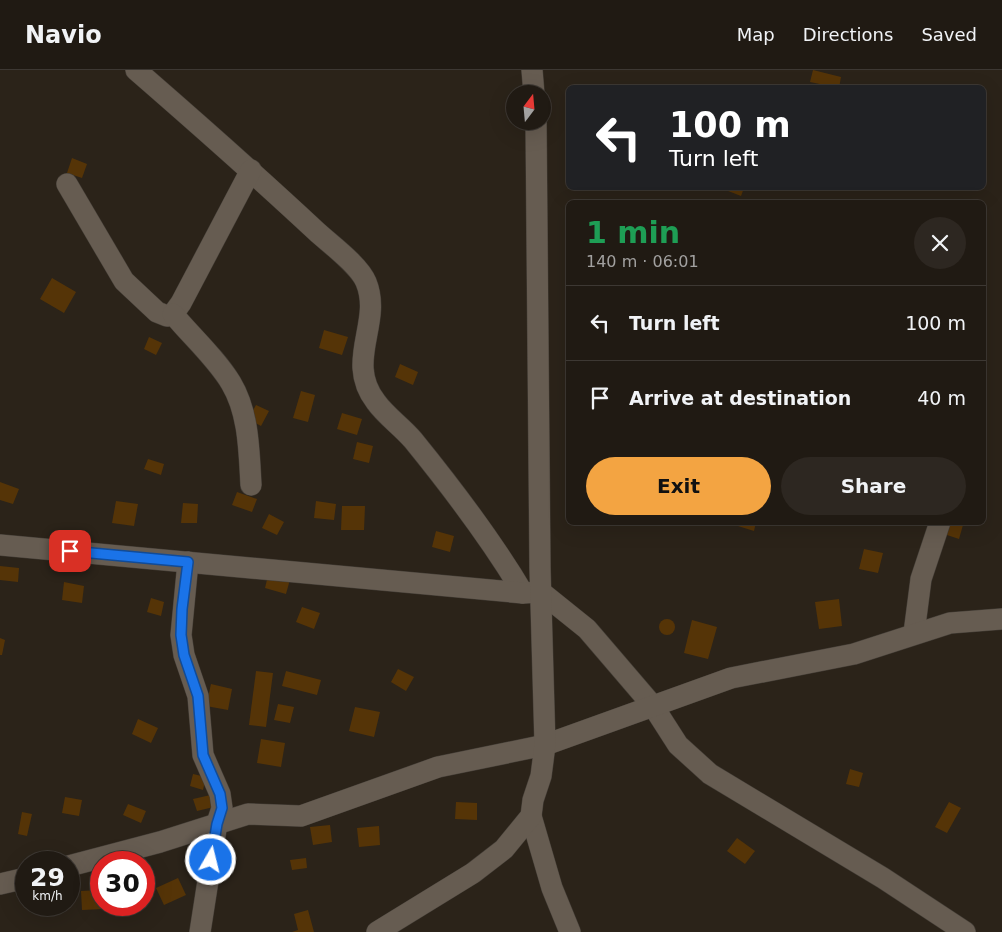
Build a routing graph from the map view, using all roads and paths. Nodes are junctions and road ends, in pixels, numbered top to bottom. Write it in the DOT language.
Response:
graph roads {
  1 [pos="136,70"];
  2 [pos="532,70"];
  3 [pos="533,85"];
  4 [pos="536,130"];
  5 [pos="251,170"];
  6 [pos="67,184"];
  7 [pos="173,314"];
  8 [pos="251,485"];
  9 [pos="939,525"];
  10 [pos="0,545"];
  11 [pos="188,562"];
  12 [pos="532,592"];
  13 [pos="1002,618"];
  14 [pos="914,634"];
  15 [pos="653,706"];
  16 [pos="546,745"];
  17 [pos="531,816"];
  18 [pos="217,824"];
  19 [pos="80,863"];
  20 [pos="15,881"];
  21 [pos="0,884"];
  22 [pos="200,932"];
  23 [pos="377,932"];
  24 [pos="570,932"];
  25 [pos="965,932"];
  1 -- 5 [label="street"];
  2 -- 3 [label="street"];
  4 -- 12 [label="street"];
  5 -- 7 [label="street"];
  5 -- 12 [label="street"];
  6 -- 7 [label="street"];
  7 -- 8 [label="street"];
  9 -- 14 [label="street"];
  10 -- 11 [label="street"];
  11 -- 12 [label="street"];
  11 -- 18 [label="street"];
  12 -- 15 [label="street"];
  12 -- 16 [label="street"];
  13 -- 14 [label="street"];
  14 -- 15 [label="street"];
  15 -- 16 [label="street"];
  15 -- 25 [label="street"];
  16 -- 17 [label="street"];
  16 -- 18 [label="street"];
  17 -- 23 [label="street"];
  17 -- 24 [label="street"];
  18 -- 19 [label="street"];
  18 -- 22 [label="street"];
  20 -- 21 [label="street"];
}
